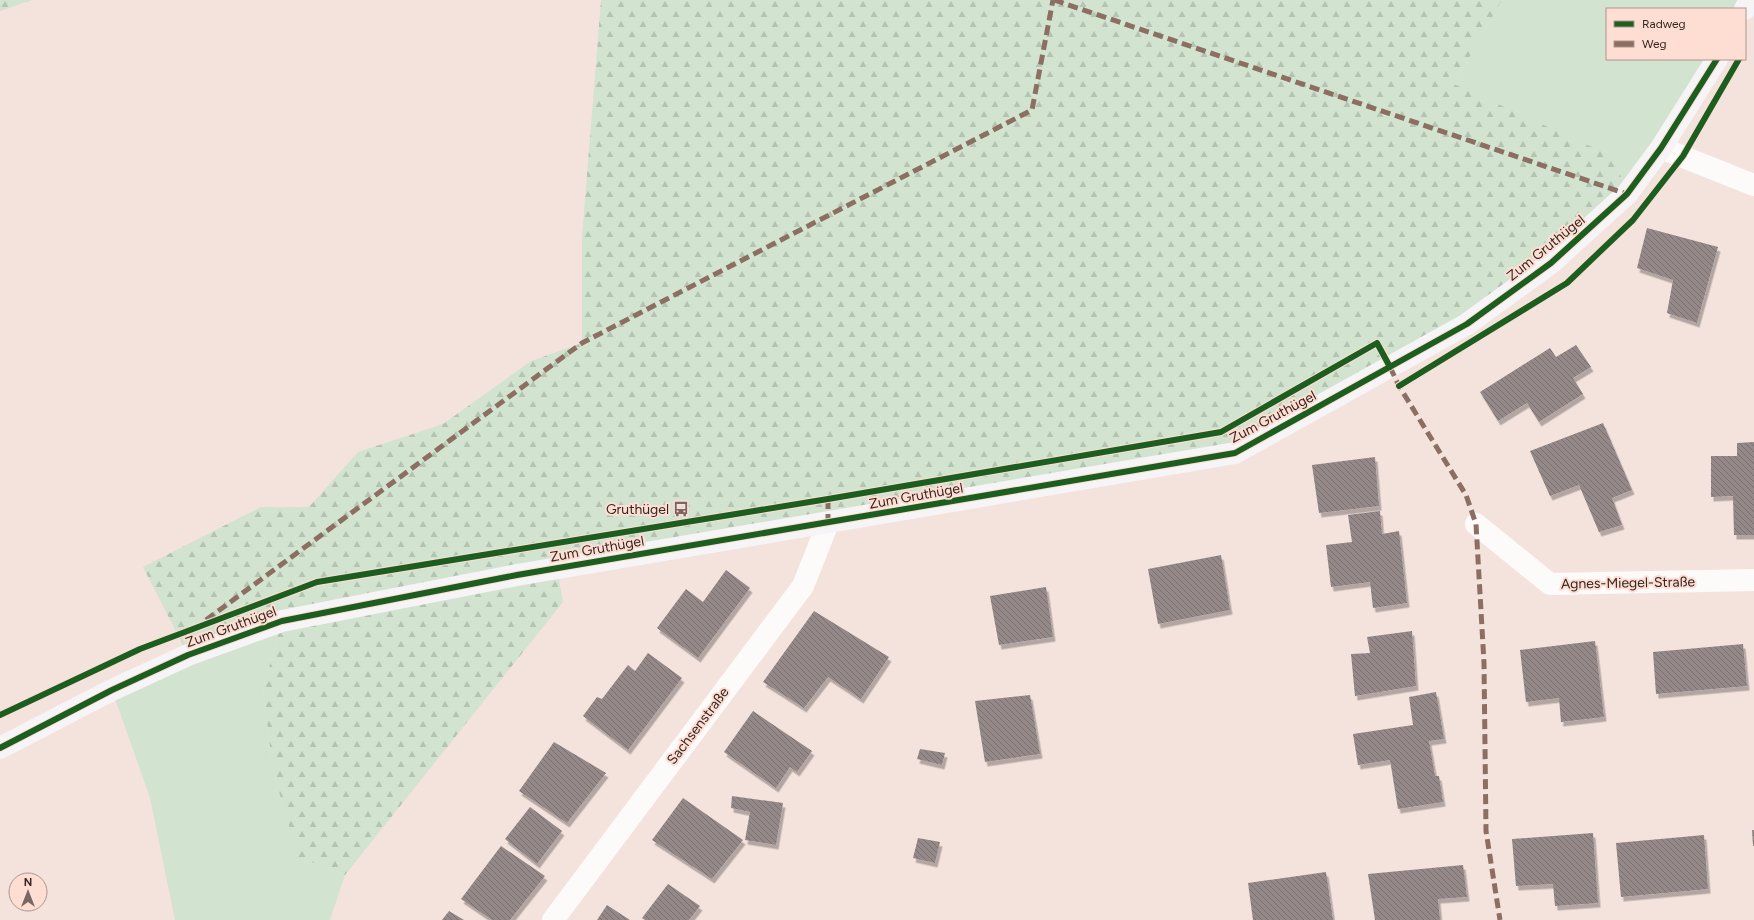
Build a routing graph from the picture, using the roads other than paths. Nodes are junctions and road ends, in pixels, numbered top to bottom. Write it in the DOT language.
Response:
graph roads {
  1 [pos="1716,60"];
  2 [pos="1661,148"];
  3 [pos="1754,185"];
  4 [pos="828,523"];
  5 [pos="1476,524"];
  6 [pos="1754,580"];
  7 [pos="0,748"];
  8 [pos="553,920"];
  1 -- 2 [label="street, Zum Gruthügel"];
  2 -- 3 [label="street"];
  2 -- 4 [label="street, Zum Gruthügel"];
  4 -- 7 [label="street, Zum Gruthügel"];
  4 -- 8 [label="street, Sachsenstraße"];
  5 -- 6 [label="street, Agnes-Miegel-Straße"];
}
